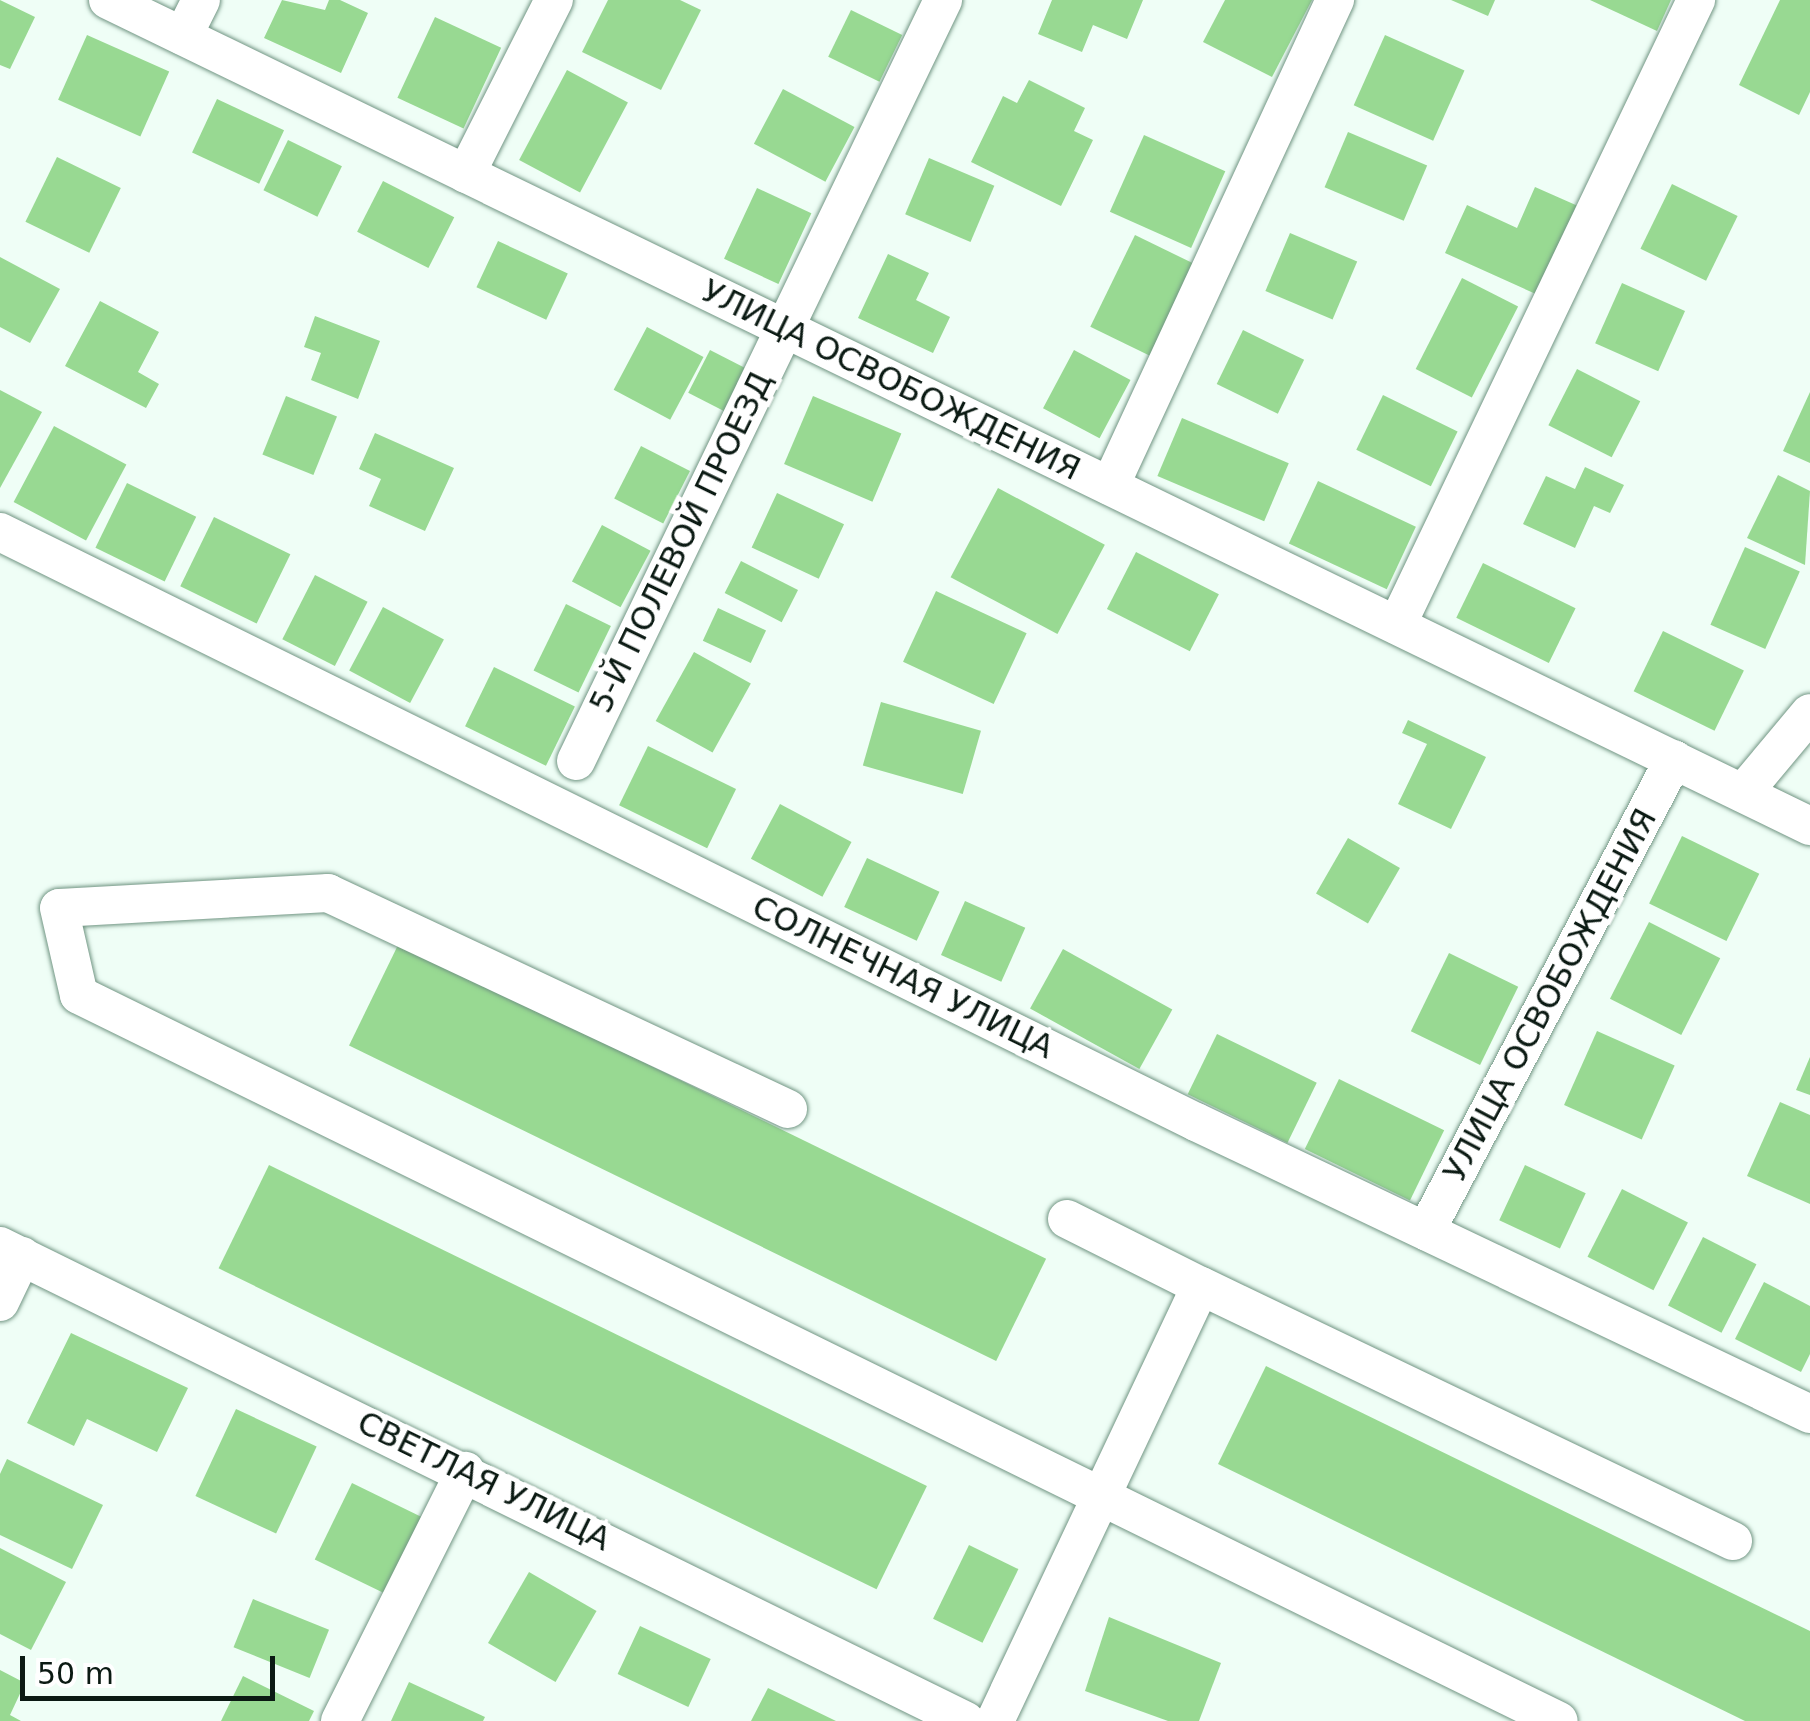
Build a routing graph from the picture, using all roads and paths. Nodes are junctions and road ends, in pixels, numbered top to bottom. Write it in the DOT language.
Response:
graph roads {
  1 [pos="108,0"];
  2 [pos="201,0"];
  3 [pos="554,0"];
  4 [pos="943,0"];
  5 [pos="1334,0"];
  6 [pos="1696,0"];
  7 [pos="183,36"];
  8 [pos="466,174"];
  9 [pos="784,328"];
  10 [pos="1110,486"];
  11 [pos="0,532"];
  12 [pos="1397,625"];
  13 [pos="1810,712"];
  14 [pos="1674,759"];
  15 [pos="576,761"];
  16 [pos="1742,792"];
  17 [pos="1810,826"];
  18 [pos="788,1109"];
  19 [pos="1067,1219"];
  20 [pos="1426,1231"];
  21 [pos="11,1251"];
  22 [pos="1201,1286"];
  23 [pos="0,1302"];
  24 [pos="1810,1414"];
  25 [pos="465,1471"];
  26 [pos="1100,1498"];
  27 [pos="1733,1540"];
  28 [pos="898,1707"];
  29 [pos="340,1721"];
  30 [pos="966,1721"];
  31 [pos="995,1721"];
  32 [pos="1559,1721"];
  1 -- 7 [label="street, УЛИЦА ОСВОБОЖДЕНИЯ"];
  2 -- 7 [label="street"];
  3 -- 8 [label="street"];
  4 -- 9 [label="street, 5-Й ПОЛЕВОЙ ПРОЕЗД"];
  5 -- 10 [label="street"];
  6 -- 12 [label="street"];
  7 -- 8 [label="street, УЛИЦА ОСВОБОЖДЕНИЯ"];
  8 -- 9 [label="street, УЛИЦА ОСВОБОЖДЕНИЯ"];
  9 -- 10 [label="street, УЛИЦА ОСВОБОЖДЕНИЯ"];
  9 -- 15 [label="street, 5-Й ПОЛЕВОЙ ПРОЕЗД"];
  10 -- 12 [label="street, УЛИЦА ОСВОБОЖДЕНИЯ"];
  11 -- 20 [label="street, СОЛНЕЧНАЯ УЛИЦА"];
  12 -- 14 [label="street, УЛИЦА ОСВОБОЖДЕНИЯ"];
  13 -- 16 [label="street"];
  14 -- 16 [label="street, УЛИЦА ОСВОБОЖДЕНИЯ"];
  14 -- 20 [label="street, УЛИЦА ОСВОБОЖДЕНИЯ"];
  16 -- 17 [label="street, УЛИЦА ОСВОБОЖДЕНИЯ"];
  18 -- 26 [label="street"];
  19 -- 22 [label="street"];
  20 -- 24 [label="street, СОЛНЕЧНАЯ УЛИЦА"];
  21 -- 23 [label="street"];
  21 -- 25 [label="street, СВЕТЛАЯ УЛИЦА"];
  22 -- 26 [label="street"];
  22 -- 27 [label="street"];
  25 -- 28 [label="street, СВЕТЛАЯ УЛИЦА"];
  25 -- 29 [label="street"];
  26 -- 31 [label="street"];
  26 -- 32 [label="street"];
  28 -- 30 [label="street, СВЕТЛАЯ УЛИЦА"];
}
